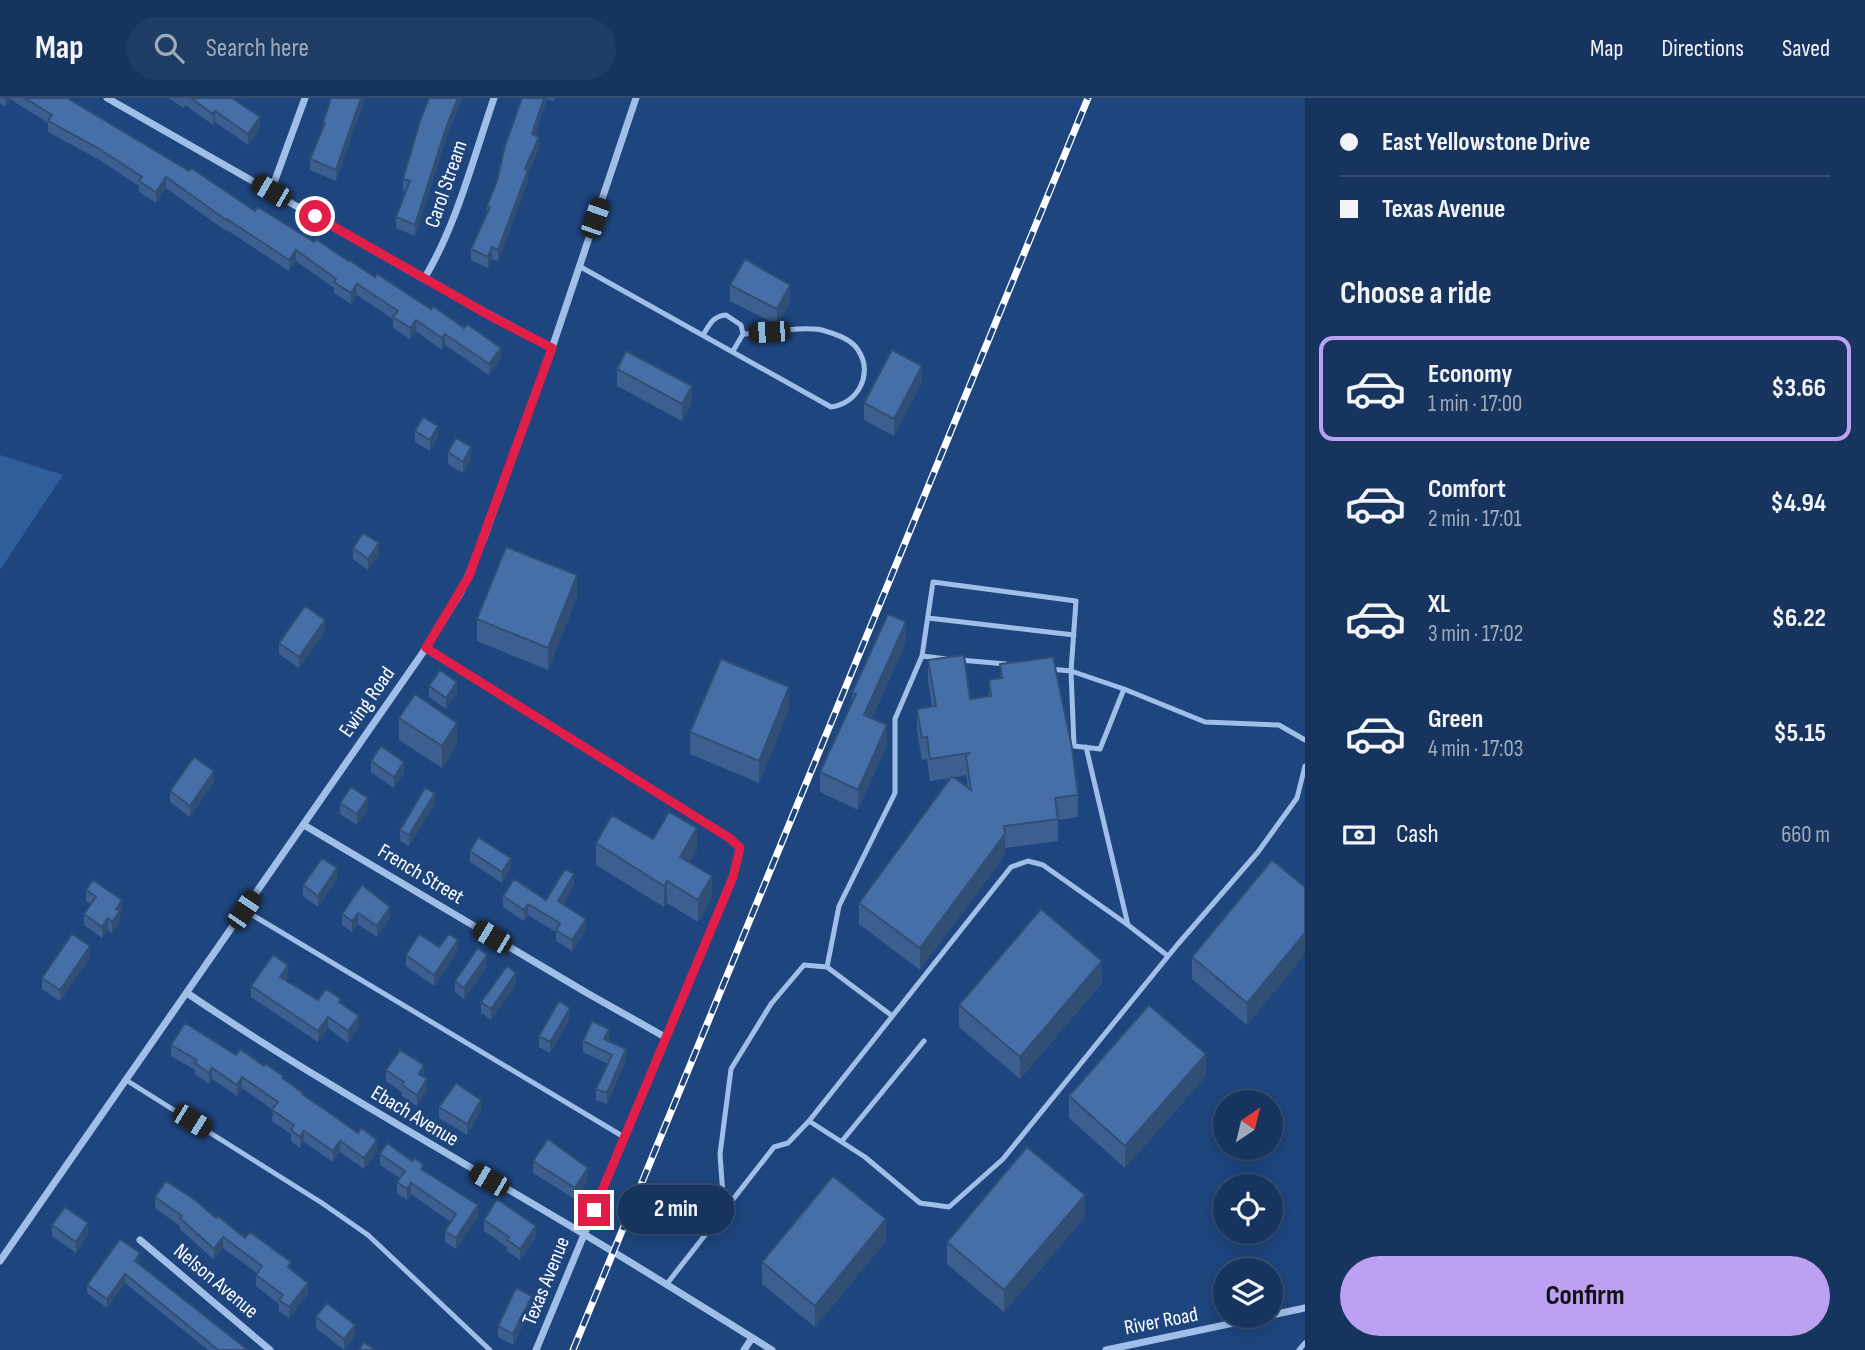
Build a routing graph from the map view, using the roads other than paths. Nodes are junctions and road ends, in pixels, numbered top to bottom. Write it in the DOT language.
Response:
graph roads {
  1 [pos="107,98"];
  2 [pos="305,98"];
  3 [pos="494,98"];
  4 [pos="636,98"];
  5 [pos="271,191"];
  6 [pos="579,266"];
  7 [pos="424,279"];
  8 [pos="743,334"];
  9 [pos="703,335"];
  10 [pos="552,348"];
  11 [pos="733,351"];
  12 [pos="928,618"];
  13 [pos="1074,635"];
  14 [pos="426,648"];
  15 [pos="922,656"];
  16 [pos="1017,665"];
  17 [pos="1044,668"];
  18 [pos="1071,671"];
  19 [pos="1124,689"];
  20 [pos="1305,740"];
  21 [pos="1086,747"];
  22 [pos="1305,766"];
  23 [pos="1297,799"];
  24 [pos="1305,802"];
  25 [pos="303,825"];
  26 [pos="244,910"];
  27 [pos="1128,925"];
  28 [pos="1168,956"];
  29 [pos="827,967"];
  30 [pos="187,993"];
  31 [pos="891,1015"];
  32 [pos="665,1037"];
  33 [pos="924,1041"];
  34 [pos="127,1080"];
  35 [pos="809,1121"];
  36 [pos="624,1137"];
  37 [pos="842,1141"];
  38 [pos="724,1210"];
  39 [pos="584,1234"];
  40 [pos="140,1240"];
  41 [pos="0,1261"];
  42 [pos="666,1285"];
  43 [pos="1305,1308"];
  44 [pos="752,1338"];
  45 [pos="1305,1343"];
  46 [pos="270,1350"];
  47 [pos="490,1350"];
  48 [pos="536,1350"];
  49 [pos="744,1350"];
  50 [pos="772,1350"];
  51 [pos="1106,1350"];
  52 [pos="1299,1350"];
  1 -- 5 [label="street"];
  2 -- 5 [label="street"];
  3 -- 7 [label="street, Carol Stream"];
  4 -- 6 [label="street, Ewing Road"];
  5 -- 7 [label="street"];
  6 -- 9 [label="lane"];
  6 -- 10 [label="street, Ewing Road"];
  7 -- 10 [label="street"];
  8 -- 9 [label="lane"];
  8 -- 11 [label="lane"];
  8 -- 11 [label="lane"];
  9 -- 11 [label="lane"];
  10 -- 14 [label="street, Ewing Road"];
  12 -- 13 [label="lane"];
  12 -- 13 [label="lane"];
  12 -- 15 [label="lane"];
  13 -- 18 [label="lane"];
  14 -- 25 [label="street, Ewing Road"];
  14 -- 32 [label="street, Texas Avenue"];
  15 -- 16 [label="lane"];
  15 -- 29 [label="lane"];
  17 -- 18 [label="lane"];
  18 -- 19 [label="lane"];
  18 -- 21 [label="lane"];
  19 -- 20 [label="lane"];
  19 -- 21 [label="lane"];
  21 -- 27 [label="lane"];
  22 -- 23 [label="lane"];
  23 -- 24 [label="lane"];
  23 -- 28 [label="lane"];
  25 -- 26 [label="street, Ewing Road"];
  25 -- 32 [label="street, French Street"];
  26 -- 30 [label="street, Ewing Road"];
  26 -- 36 [label="lane"];
  27 -- 28 [label="lane"];
  27 -- 31 [label="lane"];
  28 -- 37 [label="lane"];
  29 -- 31 [label="lane"];
  29 -- 38 [label="lane"];
  30 -- 34 [label="street, Ewing Road"];
  30 -- 39 [label="street, Ebach Avenue"];
  31 -- 35 [label="lane"];
  32 -- 36 [label="street, Texas Avenue"];
  33 -- 37 [label="lane"];
  34 -- 41 [label="street, Ewing Road"];
  34 -- 47 [label="lane"];
  35 -- 37 [label="lane"];
  35 -- 38 [label="lane"];
  36 -- 39 [label="street, Texas Avenue"];
  38 -- 42 [label="lane"];
  39 -- 42 [label="street, Ebach Avenue"];
  39 -- 48 [label="street, Texas Avenue"];
  40 -- 46 [label="street, Nelson Avenue"];
  42 -- 44 [label="street, Ebach Avenue"];
  43 -- 51 [label="street, River Road"];
  44 -- 49 [label="street"];
  44 -- 50 [label="street, Ebach Avenue"];
  45 -- 52 [label="lane"];
}
